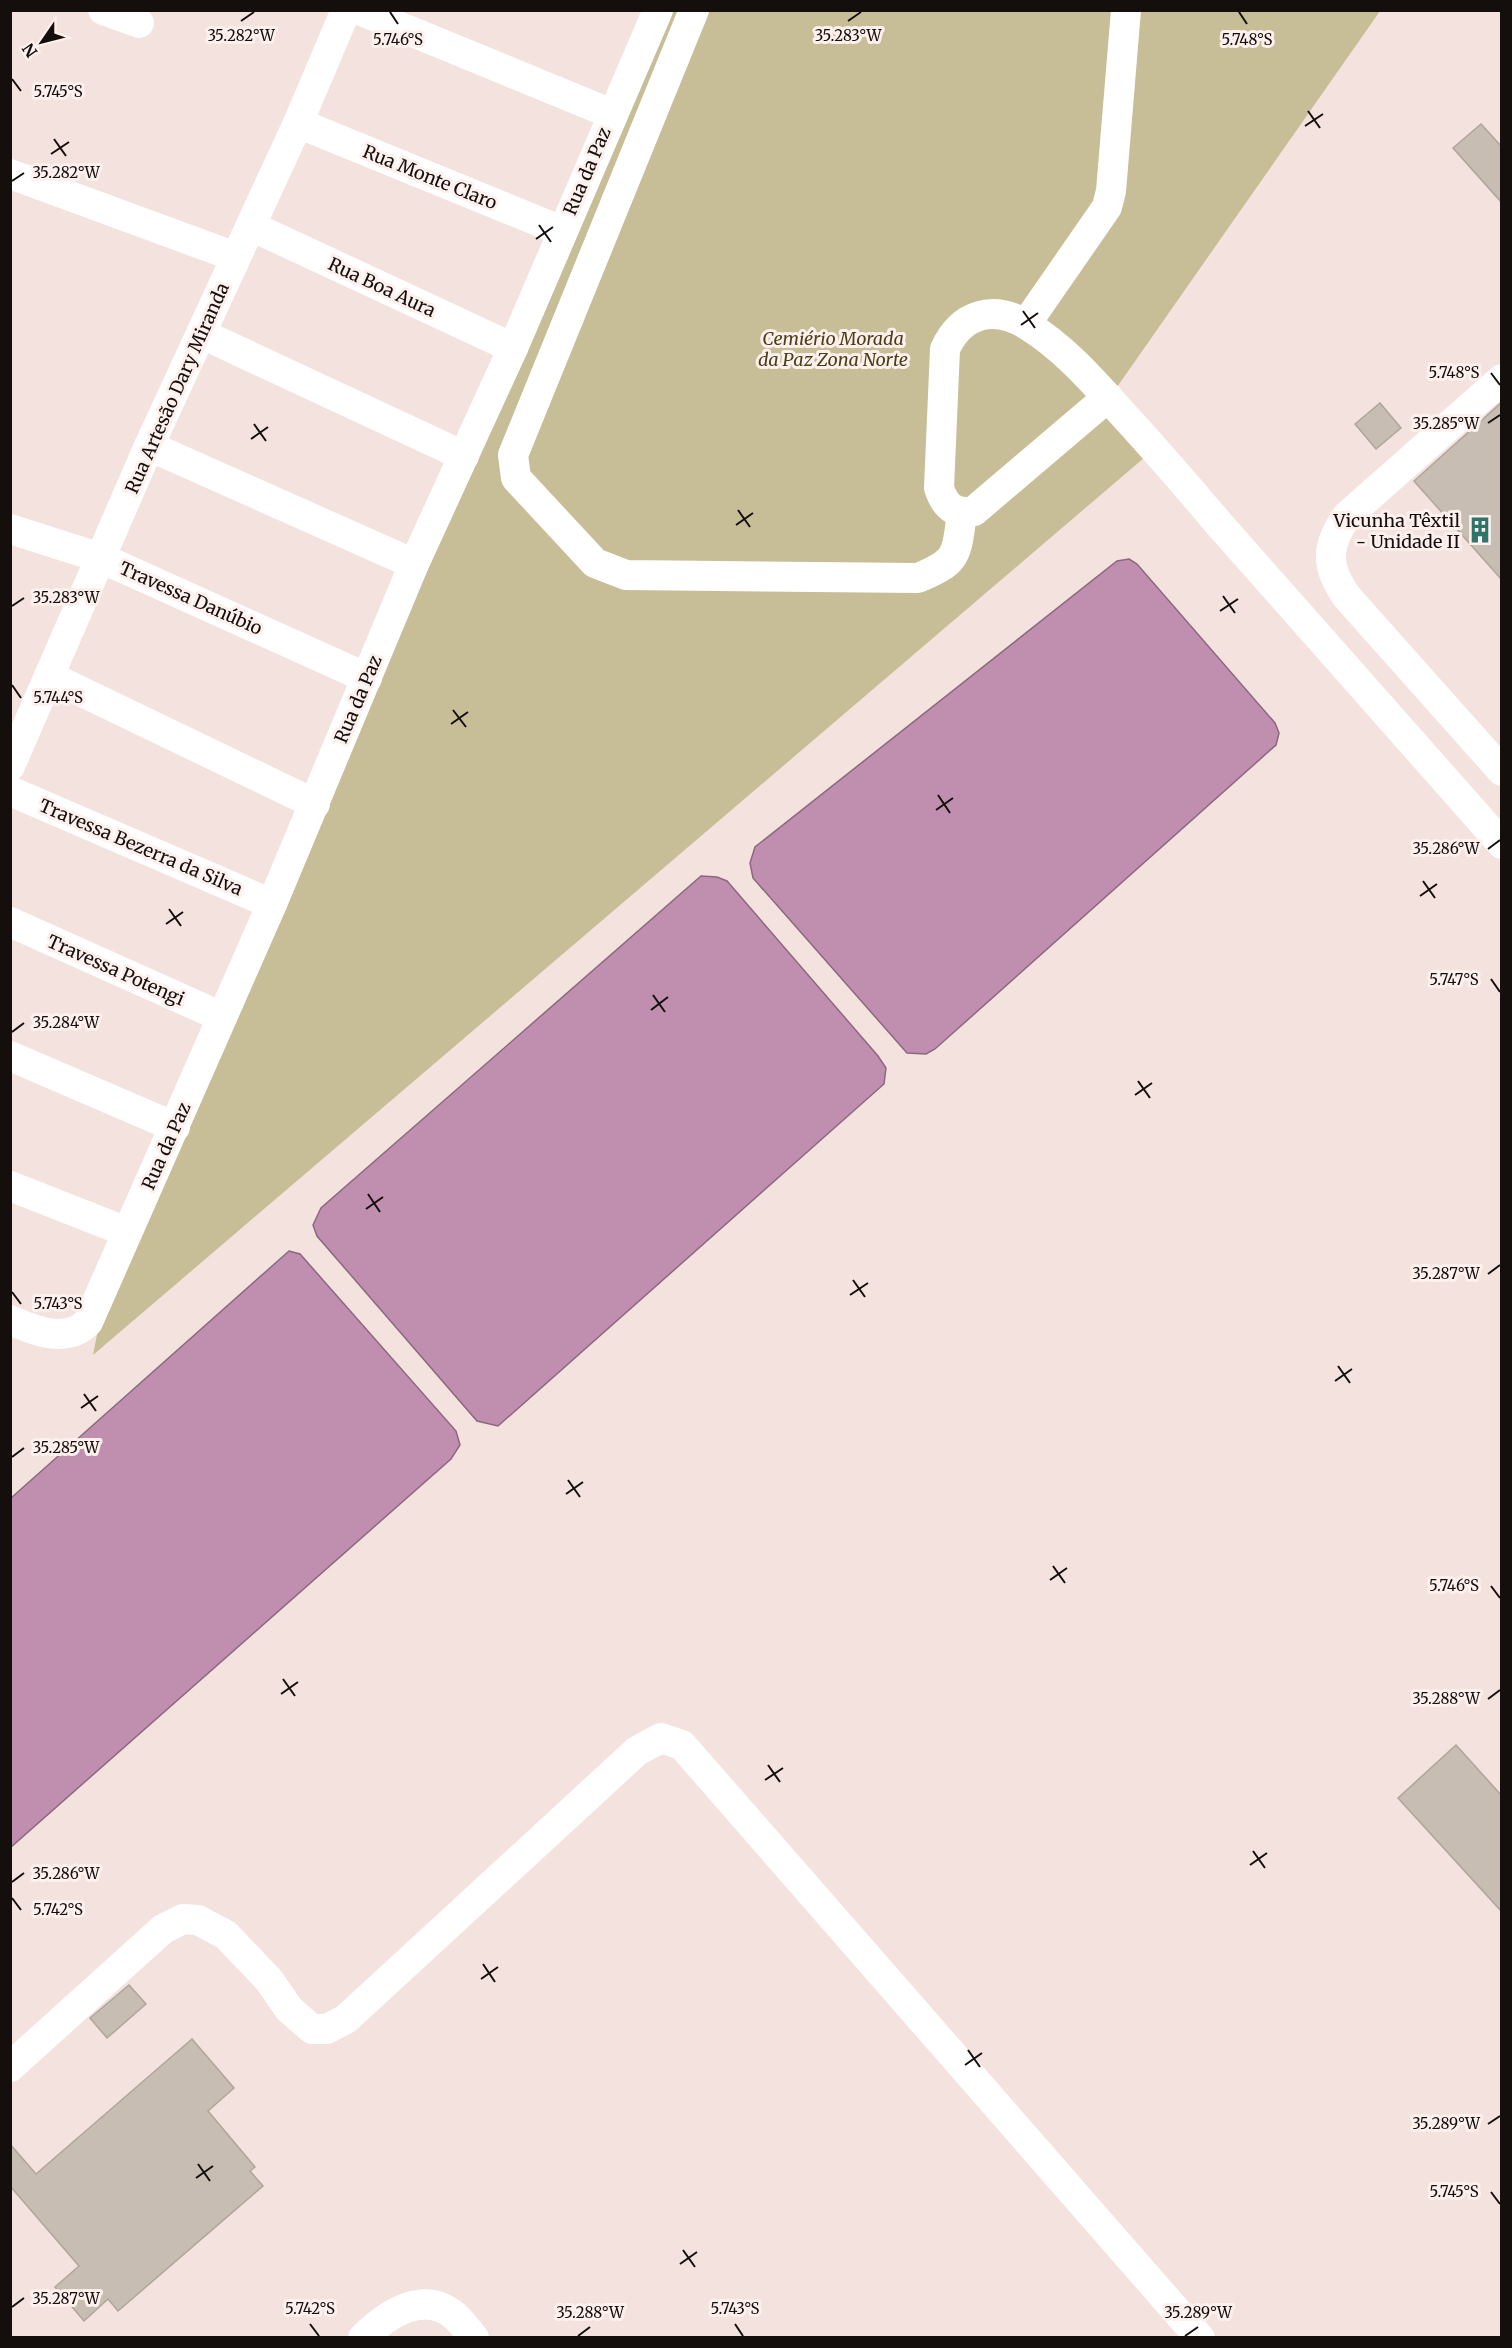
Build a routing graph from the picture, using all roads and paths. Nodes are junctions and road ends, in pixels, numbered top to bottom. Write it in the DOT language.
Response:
graph roads {
  1 [pos="103,10"];
  2 [pos="346,10"];
  3 [pos="359,10"];
  4 [pos="658,10"];
  5 [pos="694,10"];
  6 [pos="1126,10"];
  7 [pos="139,23"];
  8 [pos="612,114"];
  9 [pos="298,123"];
  10 [pos="10,174"];
  11 [pos="251,226"];
  12 [pos="562,231"];
  13 [pos="236,257"];
  14 [pos="1026,324"];
  15 [pos="202,334"];
  16 [pos="513,348"];
  17 [pos="1502,378"];
  18 [pos="1108,397"];
  19 [pos="149,446"];
  20 [pos="464,456"];
  21 [pos="962,513"];
  22 [pos="10,529"];
  23 [pos="101,558"];
  24 [pos="414,564"];
  25 [pos="49,676"];
  26 [pos="367,678"];
  27 [pos="10,766"];
  28 [pos="1502,771"];
  29 [pos="10,791"];
  30 [pos="315,804"];
  31 [pos="1502,844"];
  32 [pos="272,904"];
  33 [pos="10,922"];
  34 [pos="222,1017"];
  35 [pos="10,1056"];
  36 [pos="175,1127"];
  37 [pos="10,1186"];
  38 [pos="127,1232"];
  39 [pos="16,1323"];
  40 [pos="10,2067"];
  41 [pos="363,2337"];
  42 [pos="474,2337"];
  43 [pos="1200,2337"];
  1 -- 7 [label="street"];
  2 -- 9 [label="street, Rua Artesão Dary Miranda"];
  3 -- 8 [label="street"];
  4 -- 8 [label="street, Rua da Paz"];
  5 -- 21 [label="street"];
  6 -- 14 [label="street"];
  8 -- 12 [label="street, Rua da Paz"];
  9 -- 11 [label="street, Rua Artesão Dary Miranda"];
  9 -- 12 [label="street, Rua Monte Claro"];
  10 -- 13 [label="street"];
  11 -- 13 [label="street, Rua Artesão Dary Miranda"];
  11 -- 16 [label="street, Rua Boa Aura"];
  12 -- 16 [label="street, Rua da Paz"];
  13 -- 15 [label="street, Rua Artesão Dary Miranda"];
  14 -- 18 [label="street"];
  14 -- 21 [label="street"];
  15 -- 19 [label="street, Rua Artesão Dary Miranda"];
  15 -- 20 [label="street"];
  16 -- 20 [label="street, Rua da Paz"];
  17 -- 28 [label="street"];
  18 -- 21 [label="street"];
  18 -- 31 [label="street"];
  19 -- 23 [label="street, Rua Artesão Dary Miranda"];
  19 -- 24 [label="street"];
  20 -- 24 [label="street, Rua da Paz"];
  22 -- 23 [label="street, Travessa Danúbio"];
  23 -- 25 [label="street, Rua Artesão Dary Miranda"];
  23 -- 26 [label="street, Travessa Danúbio"];
  24 -- 26 [label="street, Rua da Paz"];
  25 -- 27 [label="street, Rua Artesão Dary Miranda"];
  25 -- 30 [label="street"];
  26 -- 30 [label="street, Rua da Paz"];
  29 -- 32 [label="street, Travessa Bezerra da Silva"];
  30 -- 32 [label="street, Rua da Paz"];
  32 -- 34 [label="street, Rua da Paz"];
  33 -- 34 [label="street, Travessa Potengi"];
  34 -- 36 [label="street, Rua da Paz"];
  35 -- 36 [label="street"];
  36 -- 38 [label="street, Rua da Paz"];
  37 -- 38 [label="street"];
  38 -- 39 [label="street, Rua da Paz"];
  40 -- 43 [label="street"];
  41 -- 42 [label="street"];
}
